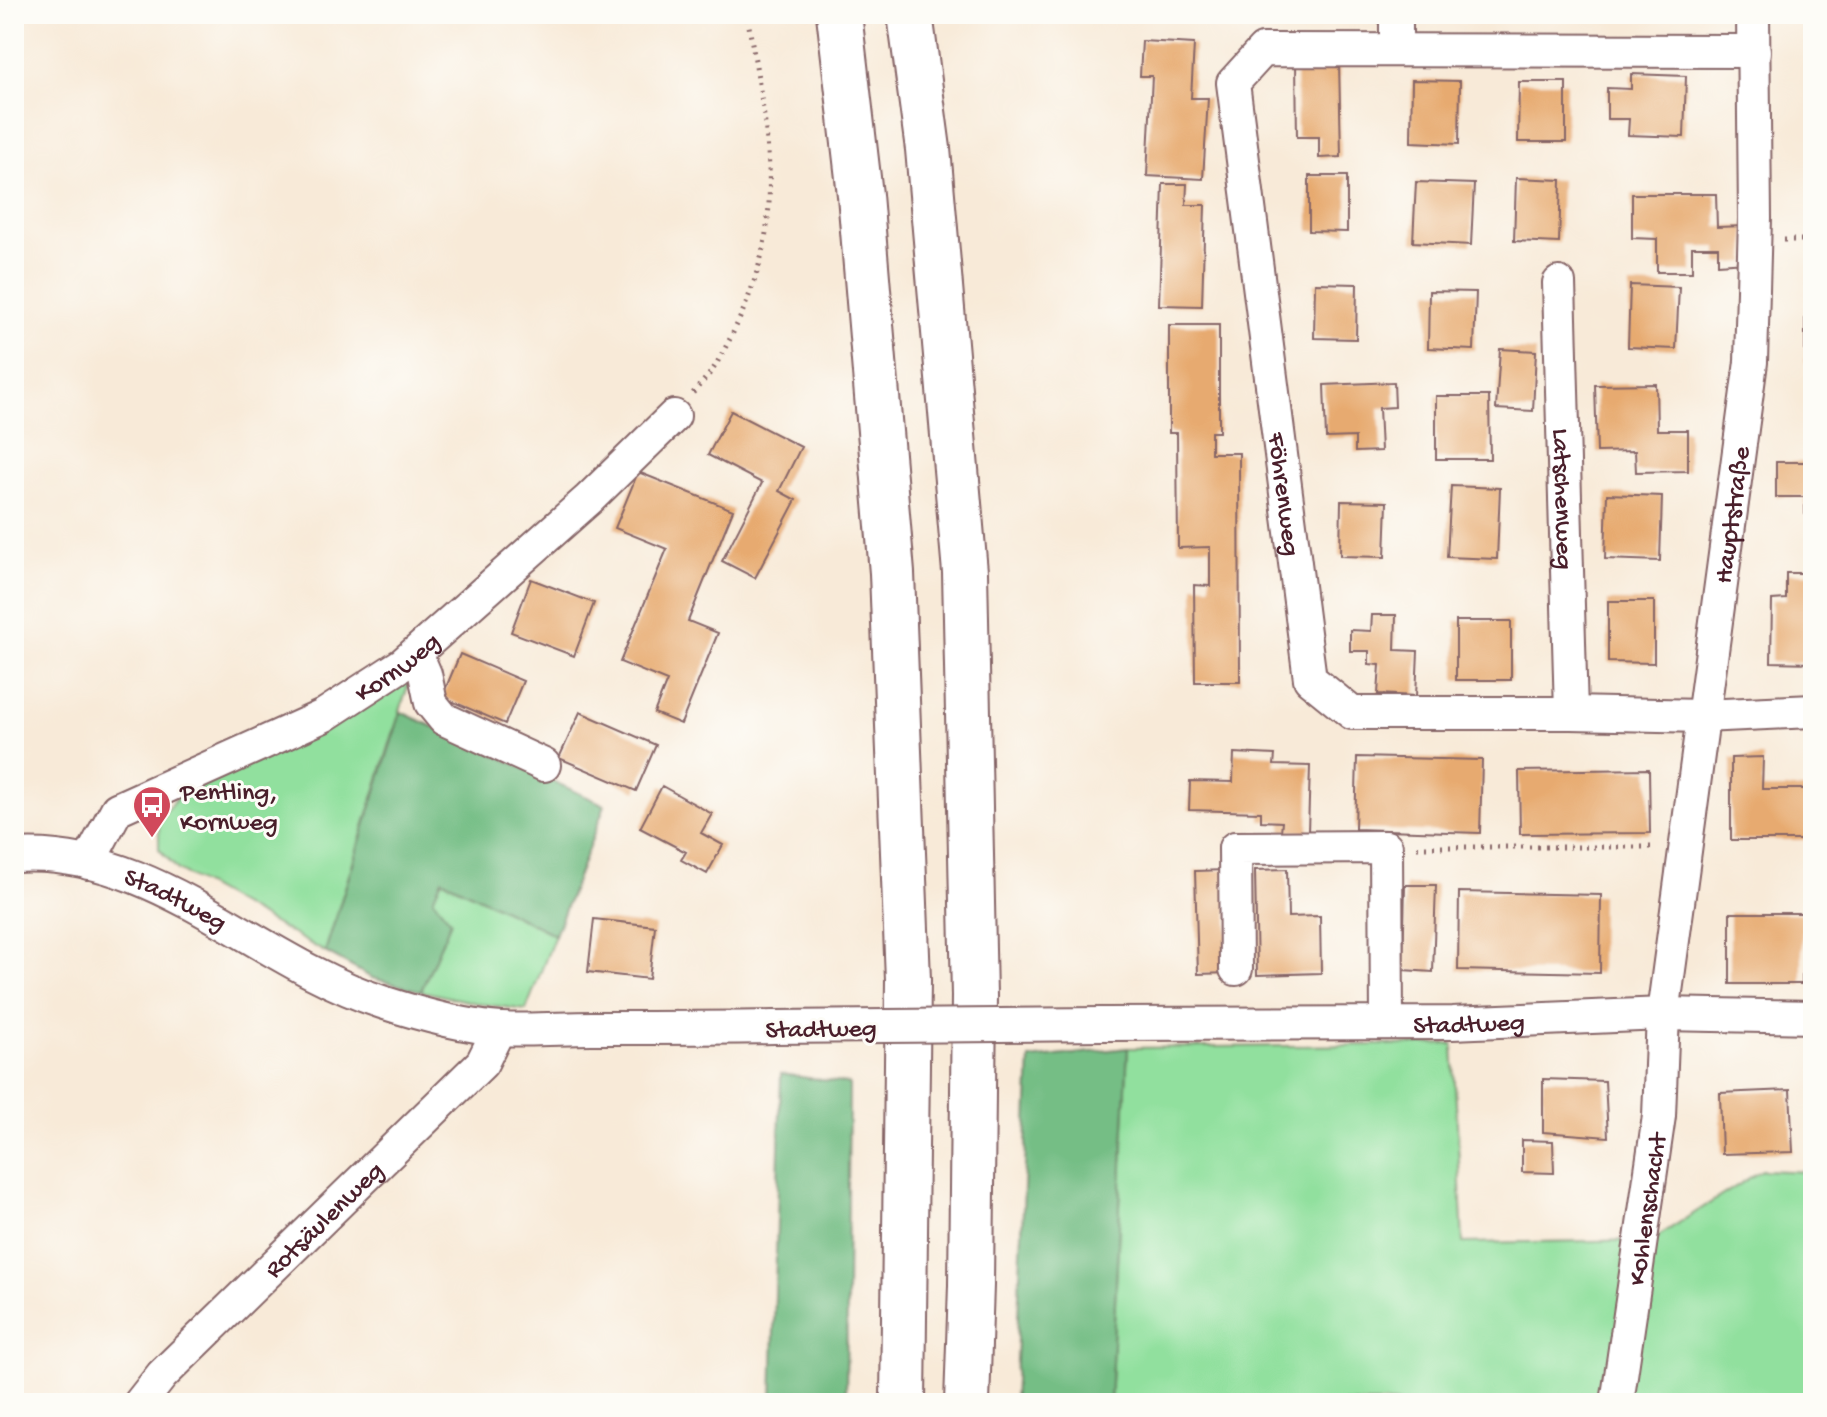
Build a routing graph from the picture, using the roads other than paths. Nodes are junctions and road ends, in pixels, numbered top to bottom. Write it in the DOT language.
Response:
graph roads {
  1 [pos="839,14"];
  2 [pos="910,14"];
  3 [pos="1396,14"];
  4 [pos="1753,14"];
  5 [pos="1396,49"];
  6 [pos="1754,51"];
  7 [pos="1559,283"];
  8 [pos="674,416"];
  9 [pos="416,653"];
  10 [pos="1813,711"];
  11 [pos="1571,713"];
  12 [pos="1702,716"];
  13 [pos="544,765"];
  14 [pos="14,856"];
  15 [pos="88,863"];
  16 [pos="1236,969"];
  17 [pos="1663,1014"];
  18 [pos="1813,1017"];
  19 [pos="1387,1022"];
  20 [pos="499,1029"];
  21 [pos="140,1403"];
  22 [pos="903,1403"];
  23 [pos="967,1403"];
  24 [pos="1617,1403"];
  1 -- 22 [label="highway"];
  2 -- 23 [label="highway"];
  3 -- 5 [label="street"];
  4 -- 6 [label="street, Hauptstraße"];
  5 -- 6 [label="street, Föhrenweg"];
  5 -- 11 [label="street, Föhrenweg"];
  6 -- 12 [label="street, Hauptstraße"];
  7 -- 11 [label="street, Latschenweg"];
  8 -- 9 [label="street, Kornweg"];
  9 -- 13 [label="street"];
  9 -- 15 [label="street, Kornweg"];
  10 -- 12 [label="street, Föhrenweg"];
  11 -- 12 [label="street, Föhrenweg"];
  12 -- 17 [label="street, Hauptstraße"];
  14 -- 15 [label="street, Stadtweg"];
  15 -- 20 [label="street, Stadtweg"];
  16 -- 19 [label="street"];
  17 -- 18 [label="street, Stadtweg"];
  17 -- 19 [label="street, Stadtweg"];
  17 -- 24 [label="street, Kohlenschacht"];
  19 -- 20 [label="street, Stadtweg, bridge"];
  20 -- 21 [label="street, Rotsäulenweg"];
}
